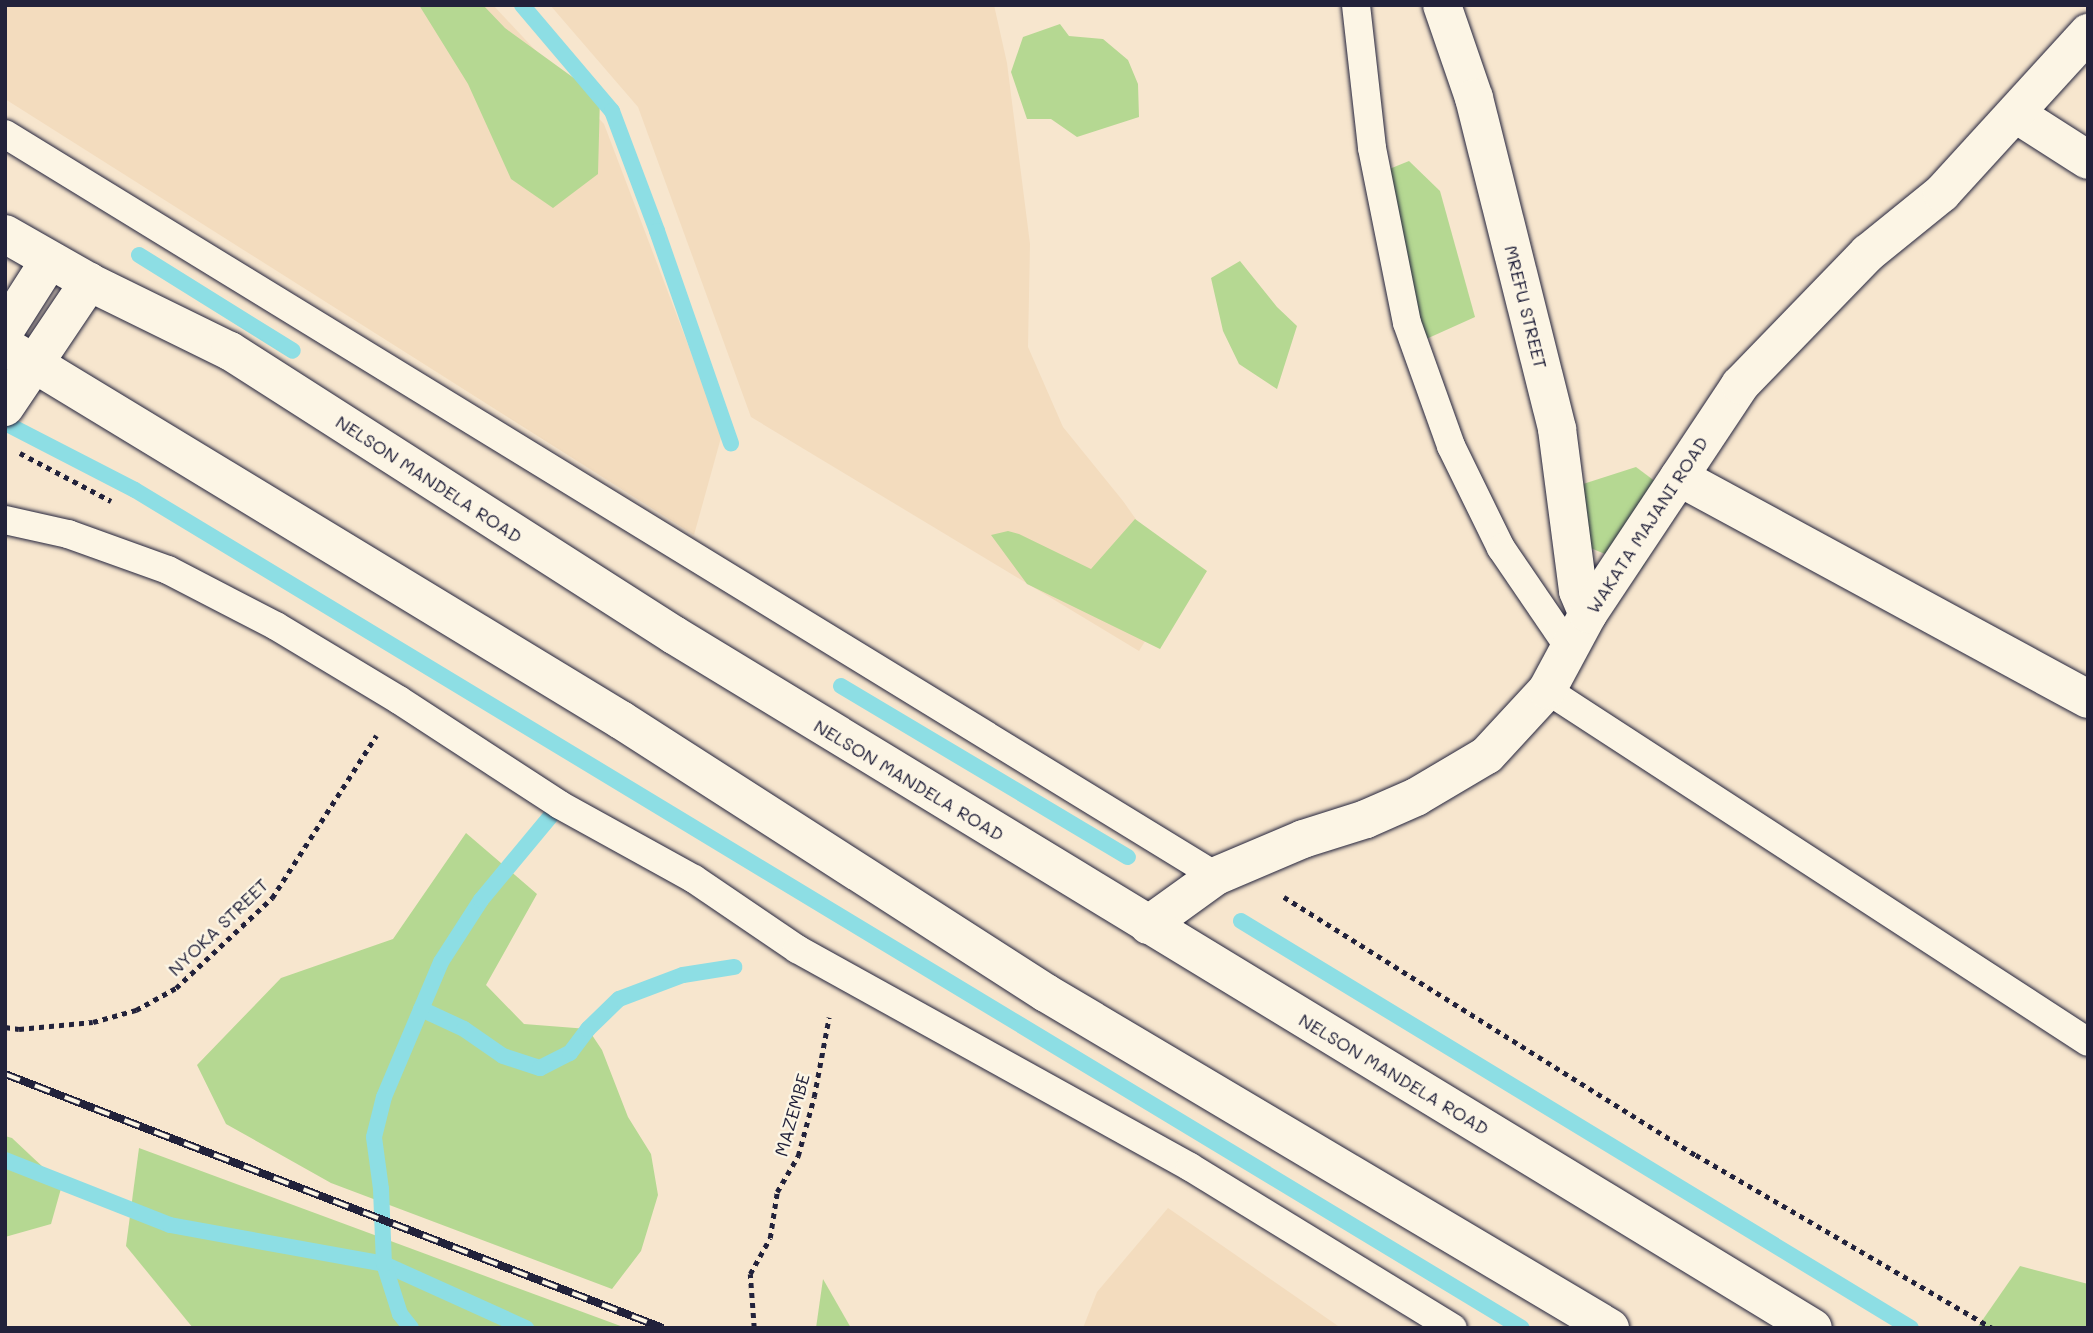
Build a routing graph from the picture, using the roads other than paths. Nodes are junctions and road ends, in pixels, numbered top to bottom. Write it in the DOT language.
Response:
graph roads {
  1 [pos="1356,5"];
  2 [pos="1442,5"];
  3 [pos="2088,33"];
  4 [pos="2016,114"];
  5 [pos="5,134"];
  6 [pos="2088,160"];
  7 [pos="5,234"];
  8 [pos="49,261"];
  9 [pos="89,282"];
  10 [pos="5,330"];
  11 [pos="20,355"];
  12 [pos="5,407"];
  13 [pos="1679,477"];
  14 [pos="5,520"];
  15 [pos="1588,614"];
  16 [pos="1570,649"];
  17 [pos="1547,690"];
  18 [pos="2088,699"];
  19 [pos="1226,872"];
  20 [pos="1148,925"];
  21 [pos="2088,1042"];
  22 [pos="1453,1328"];
  23 [pos="1610,1328"];
  24 [pos="1813,1328"];
  1 -- 16 [label="lane"];
  2 -- 15 [label="main road, MREFU STREET"];
  3 -- 4 [label="main road, WAKATA MAJANI ROAD"];
  4 -- 6 [label="main road"];
  4 -- 13 [label="main road, WAKATA MAJANI ROAD"];
  5 -- 19 [label="lane"];
  7 -- 8 [label="main road, NELSON MANDELA ROAD"];
  8 -- 9 [label="main road, NELSON MANDELA ROAD"];
  8 -- 10 [label="main road"];
  9 -- 11 [label="main road"];
  9 -- 20 [label="main road, NELSON MANDELA ROAD"];
  11 -- 12 [label="main road"];
  11 -- 23 [label="main road"];
  13 -- 15 [label="main road, WAKATA MAJANI ROAD"];
  13 -- 18 [label="main road"];
  14 -- 22 [label="lane"];
  15 -- 16 [label="main road, WAKATA MAJANI ROAD"];
  16 -- 17 [label="main road, WAKATA MAJANI ROAD"];
  17 -- 19 [label="main road, WAKATA MAJANI ROAD"];
  17 -- 21 [label="lane"];
  19 -- 20 [label="main road, WAKATA MAJANI ROAD"];
  20 -- 24 [label="main road, NELSON MANDELA ROAD"];
}
